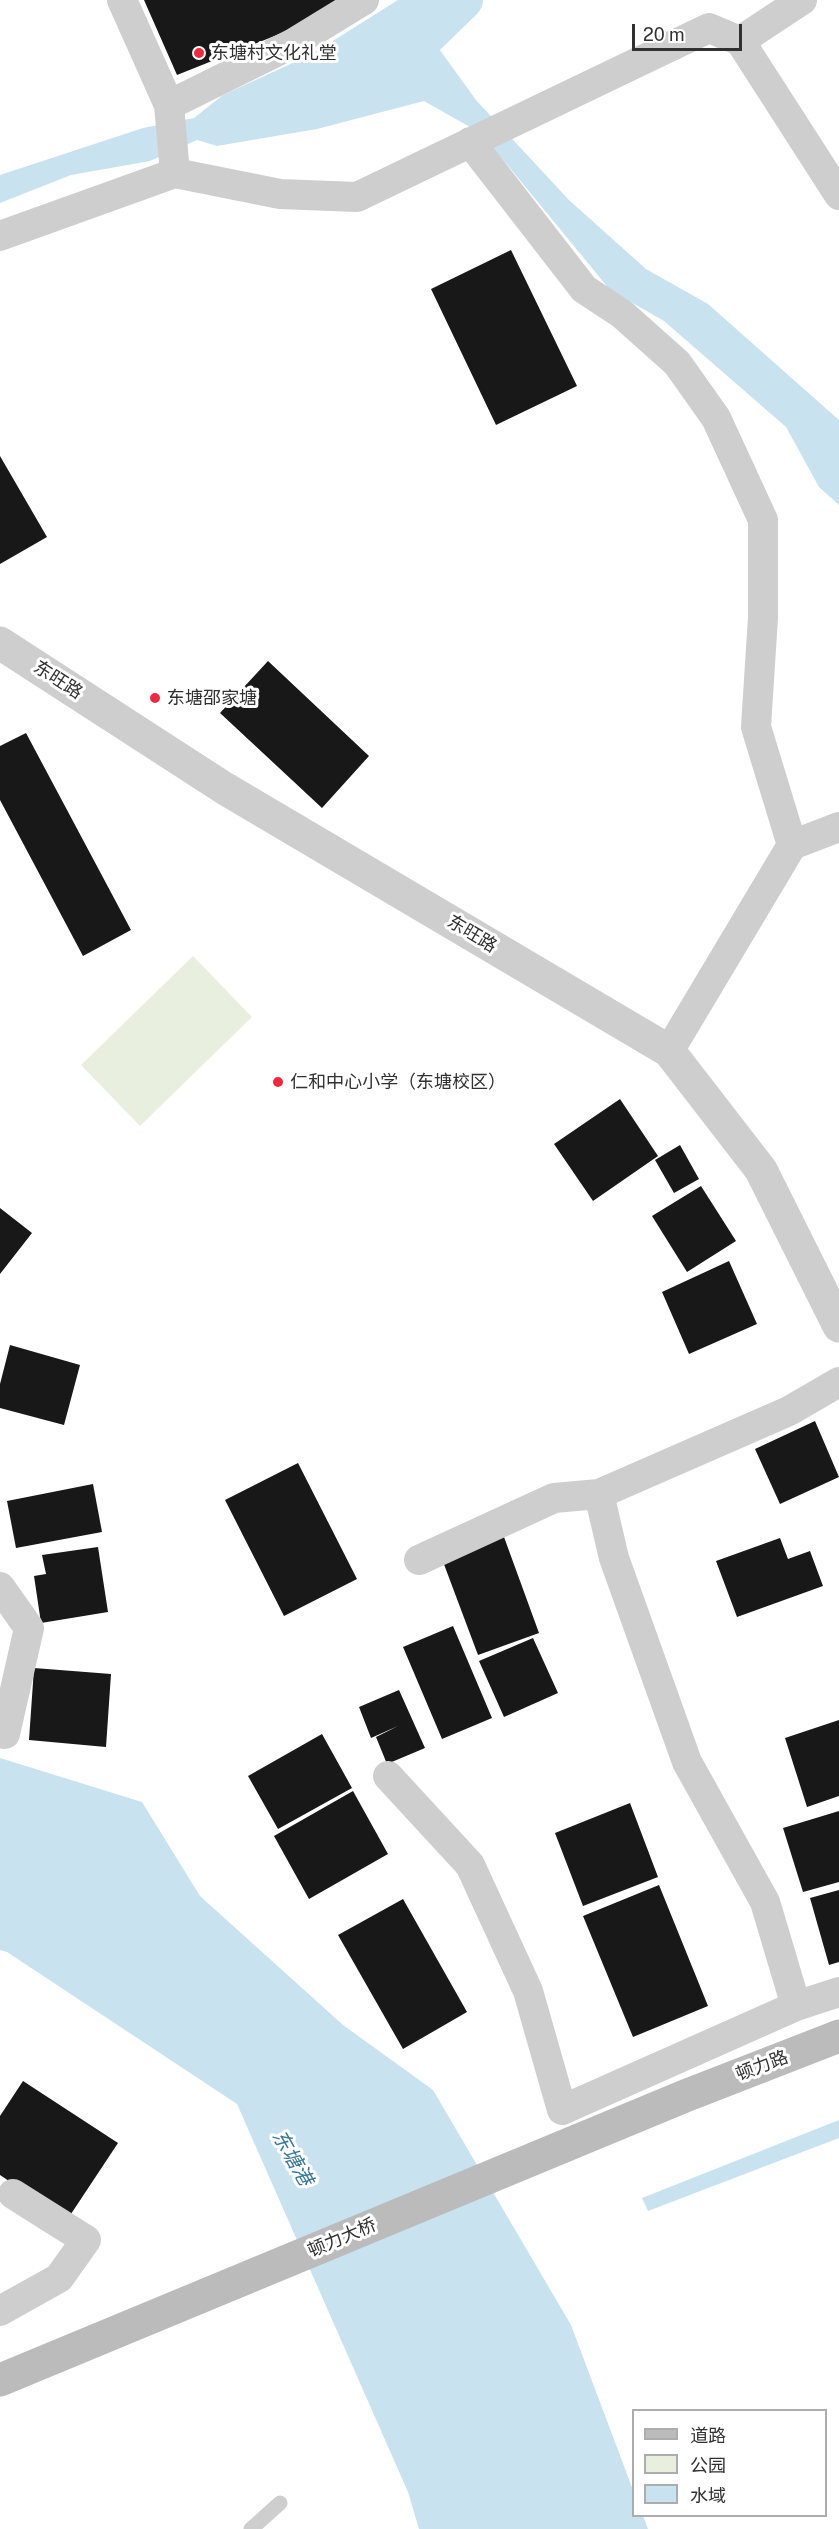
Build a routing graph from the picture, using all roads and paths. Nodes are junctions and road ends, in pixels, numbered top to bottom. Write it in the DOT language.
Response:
graph roads {
  1 [pos="122,0"];
  2 [pos="364,0"];
  3 [pos="802,0"];
  4 [pos="740,41"];
  5 [pos="169,113"];
  6 [pos="470,142"];
  7 [pos="174,163"];
  8 [pos="839,195"];
  9 [pos="0,236"];
  10 [pos="0,643"];
  11 [pos="839,827"];
  12 [pos="792,845"];
  13 [pos="669,1051"];
  14 [pos="839,1326"];
  15 [pos="839,1382"];
  16 [pos="599,1494"];
  17 [pos="419,1560"];
  18 [pos="0,1587"];
  19 [pos="2,1733"];
  20 [pos="388,1776"];
  21 [pos="839,1992"];
  22 [pos="796,2006"];
  23 [pos="839,2036"];
  24 [pos="685,2096"];
  25 [pos="13,2194"];
  26 [pos="0,2311"];
  27 [pos="0,2380"];
  28 [pos="280,2503"];
  29 [pos="251,2529"];
  1 -- 5 [label="street"];
  2 -- 5 [label="street"];
  3 -- 4 [label="street"];
  4 -- 6 [label="street"];
  4 -- 8 [label="street"];
  5 -- 7 [label="street"];
  6 -- 7 [label="street"];
  6 -- 12 [label="street"];
  7 -- 9 [label="street"];
  10 -- 13 [label="street, 东旺路"];
  11 -- 12 [label="street"];
  12 -- 13 [label="street"];
  13 -- 14 [label="street, 东旺路"];
  15 -- 16 [label="street"];
  16 -- 17 [label="street"];
  16 -- 22 [label="street"];
  18 -- 19 [label="street"];
  20 -- 22 [label="street"];
  21 -- 22 [label="street"];
  23 -- 24 [label="main road, 顿力路"];
  24 -- 27 [label="main road, 顿力大桥"];
  25 -- 26 [label="street"];
  28 -- 29 [label="lane"];
}
